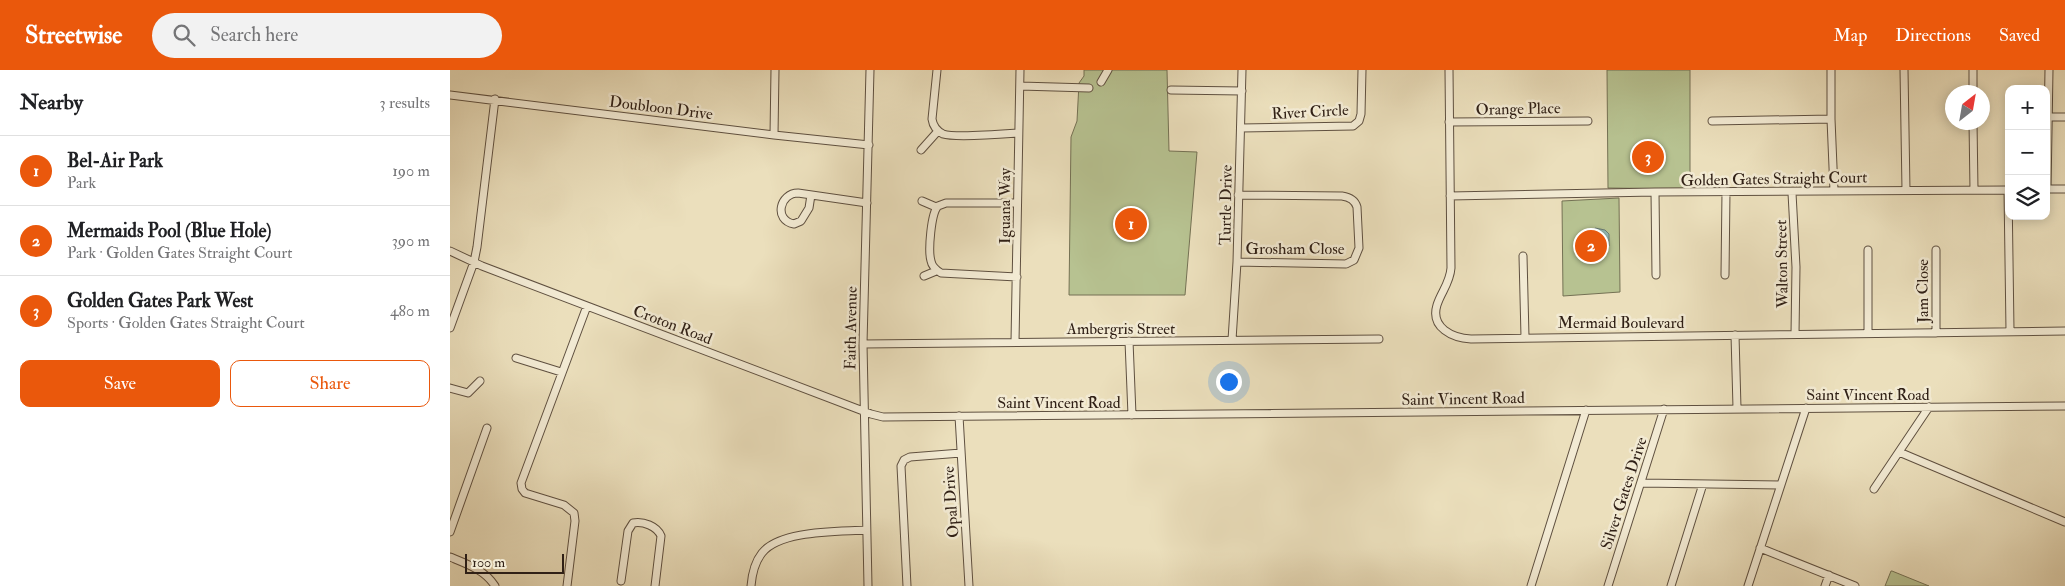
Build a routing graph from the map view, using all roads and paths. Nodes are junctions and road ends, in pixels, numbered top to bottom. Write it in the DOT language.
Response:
graph roads {
  1 [pos="775,70"];
  2 [pos="870,70"];
  3 [pos="937,70"];
  4 [pos="1020,70"];
  5 [pos="1108,70"];
  6 [pos="1242,70"];
  7 [pos="1362,70"];
  8 [pos="1449,70"];
  9 [pos="1831,70"];
  10 [pos="1904,70"];
  11 [pos="1973,70"];
  12 [pos="2049,70"];
  13 [pos="1101,82"];
  14 [pos="1973,85"];
  15 [pos="2049,85"];
  16 [pos="1020,86"];
  17 [pos="1089,88"];
  18 [pos="1171,90"];
  19 [pos="1242,91"];
  20 [pos="450,95"];
  21 [pos="494,99"];
  22 [pos="2065,117"];
  23 [pos="2050,118"];
  24 [pos="1831,119"];
  25 [pos="1588,120"];
  26 [pos="1712,121"];
  27 [pos="1449,122"];
  28 [pos="1241,128"];
  29 [pos="1973,130"];
  30 [pos="2049,130"];
  31 [pos="938,131"];
  32 [pos="1018,134"];
  33 [pos="774,135"];
  34 [pos="869,145"];
  35 [pos="921,150"];
  36 [pos="2048,175"];
  37 [pos="2050,189"];
  38 [pos="2065,189"];
  39 [pos="1906,190"];
  40 [pos="1974,190"];
  41 [pos="2005,190"];
  42 [pos="1834,191"];
  43 [pos="1656,192"];
  44 [pos="1726,192"];
  45 [pos="1792,192"];
  46 [pos="811,195"];
  47 [pos="1238,195"];
  48 [pos="1450,196"];
  49 [pos="922,201"];
  50 [pos="868,203"];
  51 [pos="1018,203"];
  52 [pos="936,207"];
  53 [pos="2008,220"];
  54 [pos="1868,250"];
  55 [pos="1936,250"];
  56 [pos="450,251"];
  57 [pos="1523,256"];
  58 [pos="474,262"];
  59 [pos="1237,262"];
  60 [pos="936,271"];
  61 [pos="1656,275"];
  62 [pos="1726,275"];
  63 [pos="924,276"];
  64 [pos="1017,277"];
  65 [pos="587,306"];
  66 [pos="450,328"];
  67 [pos="2010,330"];
  68 [pos="2065,331"];
  69 [pos="1936,333"];
  70 [pos="1795,334"];
  71 [pos="1868,334"];
  72 [pos="1735,336"];
  73 [pos="1525,337"];
  74 [pos="1379,339"];
  75 [pos="1232,340"];
  76 [pos="1129,341"];
  77 [pos="1015,342"];
  78 [pos="863,344"];
  79 [pos="516,358"];
  80 [pos="561,372"];
  81 [pos="480,382"];
  82 [pos="450,388"];
  83 [pos="2065,406"];
  84 [pos="1929,407"];
  85 [pos="1737,408"];
  86 [pos="1806,408"];
  87 [pos="1664,409"];
  88 [pos="863,410"];
  89 [pos="1586,410"];
  90 [pos="1132,415"];
  91 [pos="958,416"];
  92 [pos="488,428"];
  93 [pos="1899,452"];
  94 [pos="961,453"];
  95 [pos="1641,483"];
  96 [pos="1704,484"];
  97 [pos="1780,485"];
  98 [pos="1874,489"];
  99 [pos="2065,522"];
  100 [pos="866,530"];
  101 [pos="450,532"];
  102 [pos="1760,548"];
  103 [pos="450,557"];
  104 [pos="1829,575"];
  105 [pos="621,581"];
  106 [pos="495,586"];
  107 [pos="567,586"];
  108 [pos="655,586"];
  109 [pos="751,586"];
  110 [pos="868,586"];
  111 [pos="907,586"];
  112 [pos="969,586"];
  113 [pos="1531,586"];
  114 [pos="1608,586"];
  115 [pos="1672,586"];
  116 [pos="1748,586"];
  117 [pos="1826,586"];
  118 [pos="1855,586"];
  1 -- 33 [label="street"];
  2 -- 34 [label="street, Faith Avenue"];
  3 -- 31 [label="street"];
  4 -- 16 [label="street, Iguana Way"];
  5 -- 13 [label="street"];
  6 -- 19 [label="street, Turtle Drive"];
  7 -- 28 [label="street, River Circle"];
  8 -- 27 [label="street, Mermaid Boulevard"];
  9 -- 24 [label="street"];
  10 -- 39 [label="street"];
  11 -- 14 [label="street"];
  12 -- 15 [label="street"];
  16 -- 17 [label="street"];
  16 -- 32 [label="street, Iguana Way"];
  18 -- 19 [label="street"];
  19 -- 28 [label="street, Turtle Drive"];
  20 -- 21 [label="street, Doubloon Drive"];
  21 -- 33 [label="street, Doubloon Drive"];
  21 -- 58 [label="street"];
  22 -- 23 [label="street"];
  24 -- 26 [label="street"];
  24 -- 42 [label="street"];
  25 -- 27 [label="street, Orange Place"];
  27 -- 48 [label="street, Mermaid Boulevard"];
  28 -- 47 [label="street, Turtle Drive"];
  29 -- 40 [label="street"];
  30 -- 36 [label="street"];
  31 -- 32 [label="street"];
  31 -- 35 [label="street"];
  32 -- 51 [label="street, Iguana Way"];
  33 -- 34 [label="street, Doubloon Drive"];
  34 -- 50 [label="street, Faith Avenue"];
  37 -- 38 [label="street"];
  39 -- 40 [label="street, Golden Gates Straight Court"];
  39 -- 42 [label="street, Golden Gates Straight Court"];
  40 -- 41 [label="street, Golden Gates Straight Court"];
  42 -- 45 [label="street, Golden Gates Straight Court"];
  43 -- 44 [label="street, Golden Gates Straight Court"];
  43 -- 48 [label="street, Golden Gates Straight Court"];
  43 -- 61 [label="street"];
  44 -- 45 [label="street, Golden Gates Straight Court"];
  44 -- 62 [label="street"];
  45 -- 70 [label="street, Walton Street"];
  46 -- 46 [label="street"];
  46 -- 50 [label="street"];
  47 -- 59 [label="street, Turtle Drive"];
  47 -- 59 [label="street, Grosham Close"];
  48 -- 73 [label="street, Mermaid Boulevard"];
  49 -- 52 [label="street"];
  50 -- 78 [label="street, Faith Avenue"];
  51 -- 52 [label="street"];
  51 -- 64 [label="street, Iguana Way"];
  52 -- 60 [label="street"];
  53 -- 67 [label="street"];
  54 -- 71 [label="street"];
  55 -- 69 [label="street, Jam Close"];
  56 -- 58 [label="street, Croton Road"];
  57 -- 73 [label="street"];
  58 -- 65 [label="street, Croton Road"];
  58 -- 66 [label="street"];
  59 -- 75 [label="street, Turtle Drive"];
  60 -- 63 [label="street"];
  60 -- 64 [label="street"];
  64 -- 77 [label="street, Iguana Way"];
  65 -- 80 [label="street"];
  65 -- 88 [label="street, Croton Road"];
  67 -- 68 [label="street, Mermaid Boulevard"];
  67 -- 69 [label="street, Mermaid Boulevard"];
  69 -- 71 [label="street, Mermaid Boulevard"];
  70 -- 71 [label="street, Mermaid Boulevard"];
  70 -- 72 [label="street, Mermaid Boulevard"];
  72 -- 73 [label="street, Mermaid Boulevard"];
  72 -- 85 [label="street"];
  74 -- 75 [label="street, Ambergris Street"];
  75 -- 76 [label="street, Ambergris Street"];
  76 -- 77 [label="street, Ambergris Street"];
  76 -- 90 [label="street"];
  77 -- 78 [label="street, Ambergris Street"];
  78 -- 88 [label="street, Faith Avenue"];
  79 -- 80 [label="street"];
  80 -- 107 [label="street"];
  81 -- 82 [label="street"];
  83 -- 84 [label="street, Saint Vincent Road"];
  84 -- 86 [label="street, Saint Vincent Road"];
  84 -- 93 [label="street"];
  85 -- 86 [label="street, Saint Vincent Road"];
  85 -- 87 [label="street, Saint Vincent Road"];
  86 -- 97 [label="street"];
  87 -- 89 [label="street, Saint Vincent Road"];
  87 -- 95 [label="street, Silver Gates Drive"];
  88 -- 91 [label="street, Saint Vincent Road"];
  88 -- 100 [label="street, Faith Avenue"];
  89 -- 90 [label="street, Saint Vincent Road"];
  89 -- 113 [label="street"];
  90 -- 91 [label="street, Saint Vincent Road"];
  91 -- 94 [label="street, Opal Drive"];
  92 -- 101 [label="street"];
  93 -- 98 [label="street"];
  93 -- 99 [label="street"];
  94 -- 111 [label="street"];
  94 -- 112 [label="street, Opal Drive"];
  95 -- 96 [label="street"];
  95 -- 114 [label="street, Silver Gates Drive"];
  96 -- 97 [label="street"];
  96 -- 115 [label="street"];
  97 -- 102 [label="street"];
  100 -- 109 [label="street"];
  100 -- 110 [label="street, Faith Avenue"];
  102 -- 104 [label="street"];
  102 -- 116 [label="street"];
  103 -- 106 [label="street"];
  104 -- 117 [label="street"];
  104 -- 118 [label="street"];
  105 -- 108 [label="street"];
}
